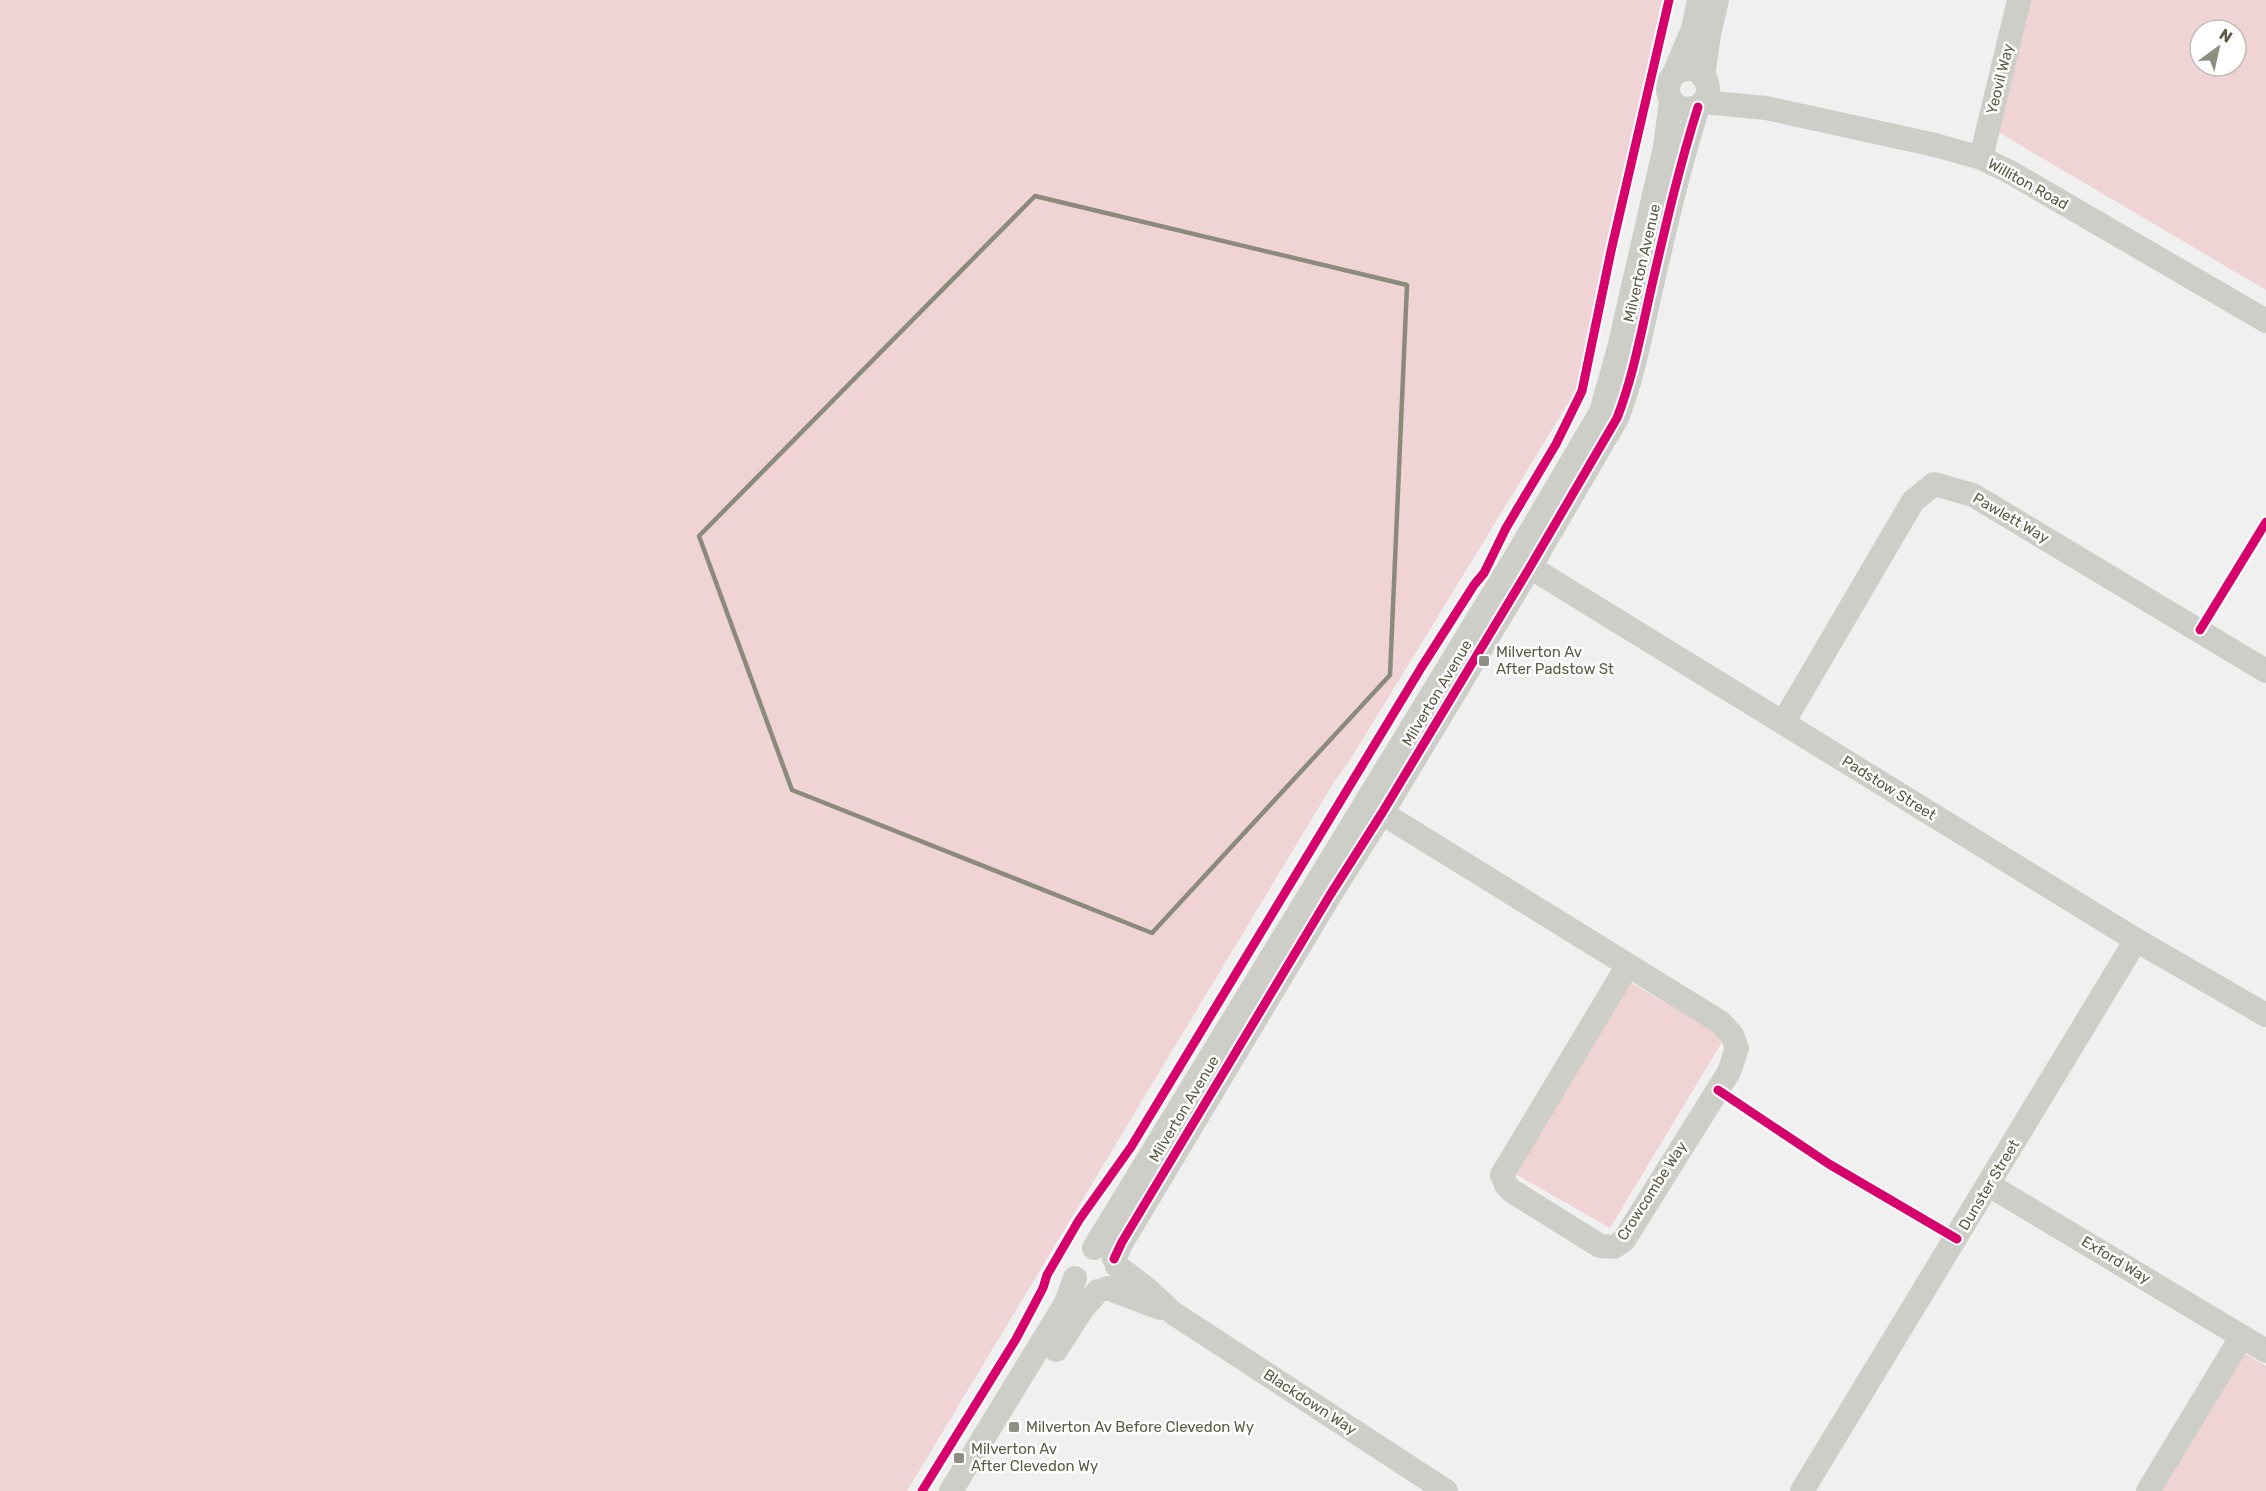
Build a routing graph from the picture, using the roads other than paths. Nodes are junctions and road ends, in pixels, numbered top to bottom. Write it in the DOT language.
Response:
graph roads {
  1 [pos="1699,0"];
  2 [pos="1717,0"];
  3 [pos="2019,0"];
  4 [pos="1674,74"];
  5 [pos="1703,92"];
  6 [pos="1671,101"];
  7 [pos="1981,158"];
  8 [pos="2266,321"];
  9 [pos="1523,562"];
  10 [pos="2266,671"];
  11 [pos="1783,723"];
  12 [pos="1374,807"];
  13 [pos="2136,940"];
  14 [pos="1628,965"];
  15 [pos="2266,1015"];
  16 [pos="1989,1185"];
  17 [pos="1106,1270"];
  18 [pos="1076,1278"];
  19 [pos="2242,1336"];
  20 [pos="2266,1351"];
  21 [pos="951,1491"];
  22 [pos="969,1491"];
  23 [pos="1446,1491"];
  24 [pos="1802,1491"];
  25 [pos="2148,1491"];
  1 -- 4 [label="street"];
  2 -- 5 [label="street, Milverton Avenue"];
  3 -- 7 [label="street, Yeovil Way"];
  4 -- 5 [label="street"];
  4 -- 6 [label="street"];
  5 -- 6 [label="street"];
  5 -- 7 [label="street, Williton Road"];
  5 -- 9 [label="street, Milverton Avenue"];
  6 -- 9 [label="street, Milverton Avenue"];
  7 -- 8 [label="street, Williton Road"];
  9 -- 11 [label="street, Padstow Street"];
  9 -- 12 [label="street, Milverton Avenue"];
  10 -- 11 [label="street, Pawlett Way"];
  11 -- 13 [label="street, Padstow Street"];
  12 -- 14 [label="street, Crowcombe Way"];
  12 -- 17 [label="street, Milverton Avenue"];
  13 -- 15 [label="street, Padstow Street"];
  13 -- 16 [label="street, Dunster Street"];
  14 -- 14 [label="street, Crowcombe Way"];
  16 -- 19 [label="street, Exford Way"];
  16 -- 24 [label="street, Dunster Street"];
  17 -- 18 [label="street, Blackdown Way"];
  17 -- 18 [label="street"];
  17 -- 22 [label="street, Milverton Avenue"];
  17 -- 23 [label="street, Blackdown Way"];
  18 -- 21 [label="street"];
  19 -- 20 [label="street, Exford Way"];
  19 -- 25 [label="street"];
}
